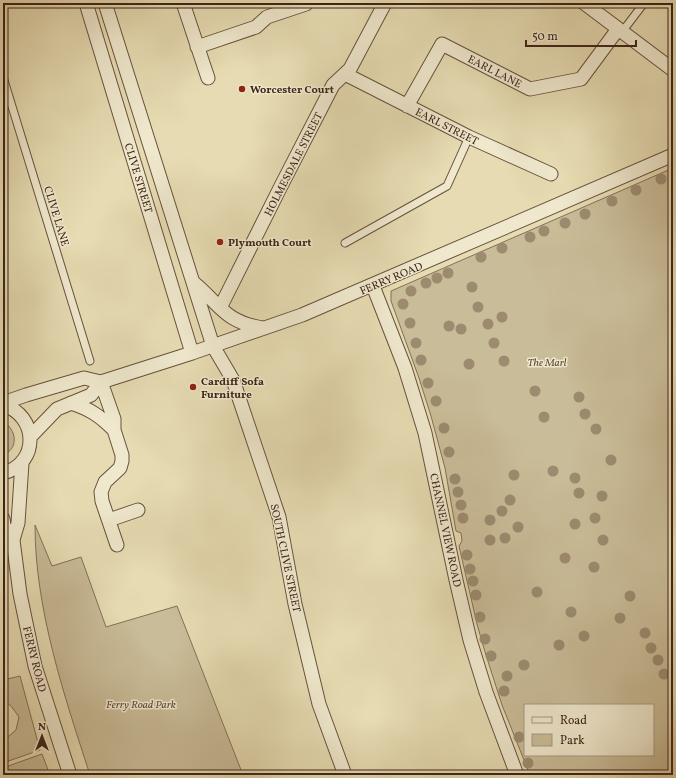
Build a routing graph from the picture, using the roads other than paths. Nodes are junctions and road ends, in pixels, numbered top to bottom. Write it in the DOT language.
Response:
graph roads {
  1 [pos="86,3"];
  2 [pos="105,3"];
  3 [pos="183,3"];
  4 [pos="385,3"];
  5 [pos="584,3"];
  6 [pos="644,3"];
  7 [pos="306,4"];
  8 [pos="620,31"];
  9 [pos="198,47"];
  10 [pos="673,70"];
  11 [pos="345,74"];
  12 [pos="3,77"];
  13 [pos="208,78"];
  14 [pos="407,106"];
  15 [pos="468,137"];
  16 [pos="673,155"];
  17 [pos="551,174"];
  18 [pos="345,243"];
  19 [pos="193,282"];
  20 [pos="373,286"];
  21 [pos="220,308"];
  22 [pos="265,328"];
  23 [pos="212,346"];
  24 [pos="192,353"];
  25 [pos="90,361"];
  26 [pos="101,382"];
  27 [pos="71,403"];
  28 [pos="3,404"];
  29 [pos="114,430"];
  30 [pos="30,436"];
  31 [pos="22,463"];
  32 [pos="3,473"];
  33 [pos="138,510"];
  34 [pos="3,519"];
  35 [pos="109,520"];
  36 [pos="13,540"];
  37 [pos="117,545"];
  38 [pos="70,775"];
  39 [pos="345,775"];
  40 [pos="517,775"];
  1 -- 24 [label="street, CLIVE STREET"];
  2 -- 19 [label="street, CLIVE STREET"];
  3 -- 9 [label="street"];
  4 -- 11 [label="street, HOLMESDALE STREET"];
  5 -- 8 [label="street"];
  6 -- 8 [label="lane"];
  7 -- 9 [label="street"];
  8 -- 10 [label="street"];
  8 -- 14 [label="street, EARL LANE"];
  9 -- 13 [label="street"];
  11 -- 14 [label="street, EARL STREET"];
  11 -- 21 [label="street, HOLMESDALE STREET"];
  12 -- 25 [label="lane, CLIVE LANE"];
  14 -- 15 [label="street, EARL STREET"];
  15 -- 17 [label="street, EARL STREET"];
  15 -- 18 [label="lane"];
  16 -- 20 [label="street, FERRY ROAD"];
  19 -- 21 [label="street"];
  19 -- 23 [label="street, CLIVE STREET"];
  20 -- 22 [label="street, FERRY ROAD"];
  20 -- 40 [label="street, CHANNEL VIEW ROAD"];
  21 -- 22 [label="street"];
  22 -- 23 [label="street, FERRY ROAD"];
  23 -- 24 [label="street, FERRY ROAD"];
  23 -- 39 [label="street, SOUTH CLIVE STREET"];
  24 -- 26 [label="street, FERRY ROAD"];
  26 -- 27 [label="street, FERRY ROAD"];
  26 -- 28 [label="street, FERRY ROAD"];
  26 -- 29 [label="street"];
  27 -- 29 [label="street"];
  27 -- 30 [label="street, FERRY ROAD"];
  28 -- 30 [label="street, FERRY ROAD"];
  29 -- 35 [label="street"];
  30 -- 31 [label="street, FERRY ROAD"];
  31 -- 32 [label="street"];
  31 -- 36 [label="street, FERRY ROAD"];
  33 -- 35 [label="street"];
  34 -- 36 [label="street, FERRY ROAD"];
  35 -- 37 [label="street"];
  36 -- 38 [label="street, FERRY ROAD"];
}
